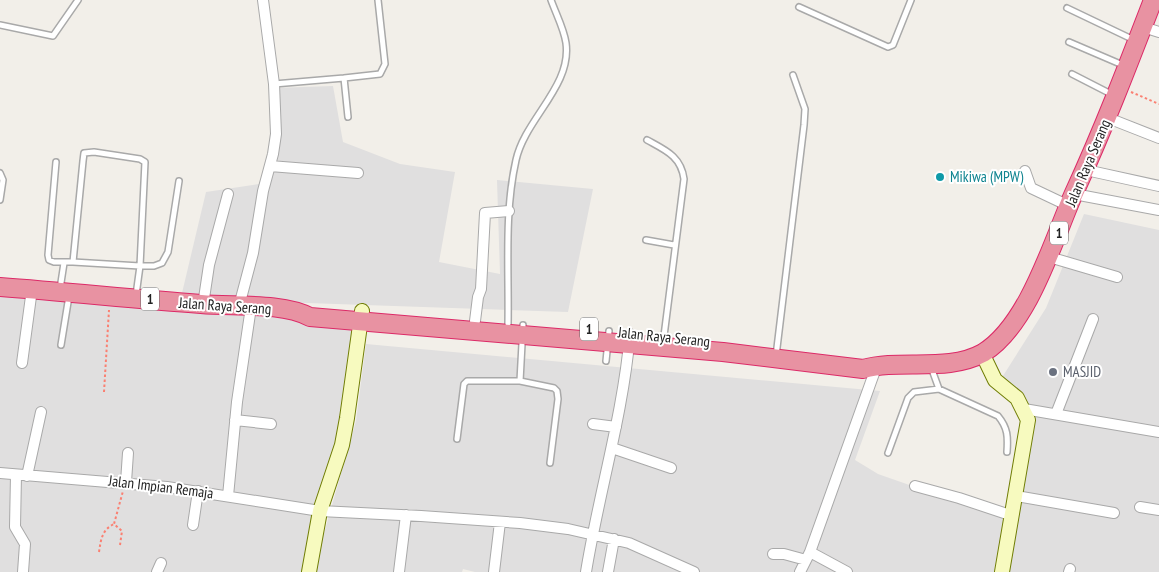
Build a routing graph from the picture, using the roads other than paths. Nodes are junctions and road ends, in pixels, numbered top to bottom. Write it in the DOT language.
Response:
graph roads {
  1 [pos="78,0"];
  2 [pos="263,0"];
  3 [pos="378,0"];
  4 [pos="551,0"];
  5 [pos="912,0"];
  6 [pos="1153,0"];
  7 [pos="799,7"];
  8 [pos="1067,8"];
  9 [pos="0,25"];
  10 [pos="1146,33"];
  11 [pos="1069,42"];
  12 [pos="1128,68"];
  13 [pos="1072,74"];
  14 [pos="793,75"];
  15 [pos="344,78"];
  16 [pos="274,84"];
  17 [pos="1118,92"];
  18 [pos="348,117"];
  19 [pos="1108,118"];
  20 [pos="1159,138"];
  21 [pos="647,140"];
  22 [pos="56,162"];
  23 [pos="270,166"];
  24 [pos="1025,170"];
  25 [pos="1086,170"];
  26 [pos="0,173"];
  27 [pos="358,173"];
  28 [pos="179,181"];
  29 [pos="1159,186"];
  30 [pos="228,194"];
  31 [pos="0,200"];
  32 [pos="1072,200"];
  33 [pos="1159,210"];
  34 [pos="509,211"];
  35 [pos="646,240"];
  36 [pos="674,245"];
  37 [pos="1049,257"];
  38 [pos="73,262"];
  39 [pos="64,263"];
  40 [pos="140,266"];
  41 [pos="1118,277"];
  42 [pos="0,286"];
  43 [pos="32,289"];
  44 [pos="65,292"];
  45 [pos="135,298"];
  46 [pos="203,305"];
  47 [pos="245,307"];
  48 [pos="362,316"];
  49 [pos="1093,319"];
  50 [pos="475,321"];
  51 [pos="518,328"];
  52 [pos="664,336"];
  53 [pos="608,337"];
  54 [pos="629,340"];
  55 [pos="61,345"];
  56 [pos="982,353"];
  57 [pos="777,355"];
  58 [pos="606,360"];
  59 [pos="22,362"];
  60 [pos="930,364"];
  61 [pos="877,365"];
  62 [pos="520,381"];
  63 [pos="939,389"];
  64 [pos="1024,409"];
  65 [pos="41,412"];
  66 [pos="1056,414"];
  67 [pos="235,420"];
  68 [pos="271,424"];
  69 [pos="593,424"];
  70 [pos="616,428"];
  71 [pos="1159,432"];
  72 [pos="457,439"];
  73 [pos="612,448"];
  74 [pos="1007,452"];
  75 [pos="128,453"];
  76 [pos="888,453"];
  77 [pos="550,463"];
  78 [pos="671,468"];
  79 [pos="0,473"];
  80 [pos="21,476"];
  81 [pos="126,482"];
  82 [pos="914,486"];
  83 [pos="198,491"];
  84 [pos="228,496"];
  85 [pos="1016,496"];
  86 [pos="1140,507"];
  87 [pos="1159,510"];
  88 [pos="320,511"];
  89 [pos="1114,512"];
  90 [pos="406,515"];
  91 [pos="1013,516"];
  92 [pos="500,522"];
  93 [pos="192,525"];
  94 [pos="592,533"];
  95 [pos="614,539"];
  96 [pos="773,554"];
  97 [pos="808,556"];
  98 [pos="672,567"];
  99 [pos="23,572"];
  100 [pos="309,572"];
  101 [pos="399,572"];
  102 [pos="494,572"];
  103 [pos="586,572"];
  104 [pos="608,572"];
  105 [pos="694,572"];
  106 [pos="800,572"];
  107 [pos="847,572"];
  108 [pos="1002,572"];
  1 -- 9 [label="lane"];
  2 -- 16 [label="street"];
  3 -- 15 [label="lane"];
  4 -- 34 [label="lane"];
  5 -- 7 [label="lane"];
  6 -- 10 [label="highway, Jalan Raya Serang / 1"];
  8 -- 10 [label="lane"];
  10 -- 12 [label="highway, Jalan Raya Serang / 1"];
  11 -- 12 [label="lane"];
  12 -- 17 [label="highway, Jalan Raya Serang / 1"];
  13 -- 17 [label="lane"];
  14 -- 57 [label="lane"];
  15 -- 16 [label="lane"];
  15 -- 18 [label="lane"];
  16 -- 23 [label="street"];
  17 -- 19 [label="highway, Jalan Raya Serang / 1"];
  19 -- 20 [label="street"];
  19 -- 25 [label="highway, Jalan Raya Serang / 1"];
  21 -- 36 [label="lane"];
  22 -- 39 [label="lane"];
  23 -- 27 [label="street"];
  23 -- 47 [label="street"];
  24 -- 32 [label="street"];
  25 -- 29 [label="street"];
  25 -- 32 [label="highway, Jalan Raya Serang / 1"];
  26 -- 31 [label="lane"];
  28 -- 40 [label="lane"];
  30 -- 46 [label="street"];
  32 -- 33 [label="street"];
  32 -- 37 [label="highway, Jalan Raya Serang / 1"];
  34 -- 50 [label="street"];
  34 -- 51 [label="lane"];
  35 -- 36 [label="lane"];
  36 -- 52 [label="lane"];
  37 -- 41 [label="street"];
  37 -- 56 [label="highway, Jalan Raya Serang / 1"];
  38 -- 39 [label="lane"];
  38 -- 40 [label="lane"];
  38 -- 40 [label="lane"];
  39 -- 44 [label="lane"];
  40 -- 45 [label="lane"];
  42 -- 43 [label="highway, Jalan Raya Serang / 1"];
  43 -- 44 [label="highway, Jalan Raya Serang / 1"];
  43 -- 59 [label="street"];
  44 -- 45 [label="highway, Jalan Raya Serang / 1"];
  44 -- 55 [label="lane"];
  45 -- 46 [label="highway, Jalan Raya Serang / 1"];
  46 -- 47 [label="highway, Jalan Raya Serang / 1"];
  47 -- 48 [label="highway, Jalan Raya Serang / 1"];
  47 -- 67 [label="street"];
  48 -- 50 [label="highway, Jalan Raya Serang / 1"];
  48 -- 51 [label="highway, Jalan Raya Serang / 1"];
  48 -- 88 [label="street"];
  49 -- 66 [label="street"];
  50 -- 51 [label="highway, Jalan Raya Serang / 1"];
  51 -- 53 [label="highway, Jalan Raya Serang / 1"];
  51 -- 62 [label="lane"];
  52 -- 54 [label="highway, Jalan Raya Serang / 1"];
  52 -- 57 [label="highway, Jalan Raya Serang / 1"];
  53 -- 54 [label="highway, Jalan Raya Serang / 1"];
  53 -- 58 [label="lane"];
  54 -- 57 [label="highway, Jalan Raya Serang / 1"];
  54 -- 70 [label="street"];
  56 -- 60 [label="highway, Jalan Raya Serang / 1"];
  56 -- 64 [label="street"];
  57 -- 61 [label="highway, Jalan Raya Serang / 1"];
  60 -- 61 [label="highway, Jalan Raya Serang / 1"];
  60 -- 63 [label="lane"];
  61 -- 97 [label="street"];
  62 -- 72 [label="lane"];
  62 -- 77 [label="lane"];
  63 -- 74 [label="lane"];
  63 -- 76 [label="lane"];
  64 -- 66 [label="street"];
  64 -- 85 [label="street"];
  65 -- 80 [label="street"];
  66 -- 71 [label="street"];
  67 -- 68 [label="street"];
  67 -- 84 [label="street"];
  69 -- 70 [label="street"];
  70 -- 73 [label="street"];
  73 -- 78 [label="street"];
  73 -- 94 [label="street"];
  75 -- 81 [label="street"];
  79 -- 80 [label="street, Jalan Impian Remaja"];
  80 -- 81 [label="street, Jalan Impian Remaja"];
  80 -- 99 [label="street"];
  81 -- 83 [label="street, Jalan Impian Remaja"];
  82 -- 91 [label="street"];
  83 -- 84 [label="street, Jalan Impian Remaja"];
  83 -- 93 [label="street"];
  84 -- 88 [label="street, Jalan Impian Remaja"];
  85 -- 89 [label="street"];
  85 -- 91 [label="street"];
  86 -- 87 [label="street"];
  88 -- 90 [label="street, Jalan Impian Remaja"];
  88 -- 100 [label="street"];
  90 -- 92 [label="street, Jalan Impian Remaja"];
  90 -- 101 [label="street"];
  91 -- 108 [label="street"];
  92 -- 94 [label="street, Jalan Impian Remaja"];
  92 -- 102 [label="street"];
  94 -- 95 [label="street, Jalan Impian Remaja"];
  94 -- 103 [label="street"];
  95 -- 98 [label="street, Jalan Impian Remaja"];
  95 -- 104 [label="street"];
  96 -- 97 [label="street"];
  97 -- 106 [label="street"];
  97 -- 107 [label="street"];
  98 -- 105 [label="street, Jalan Impian Remaja"];
}
